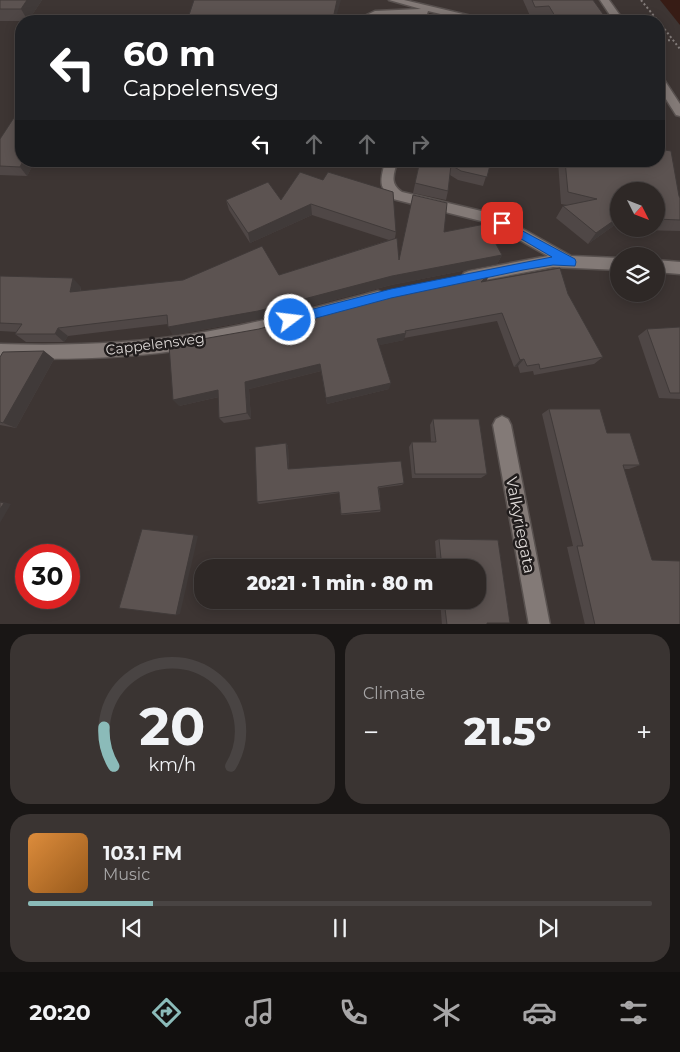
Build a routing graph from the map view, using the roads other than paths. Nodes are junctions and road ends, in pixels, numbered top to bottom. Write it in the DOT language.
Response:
graph roads {
  1 [pos="392,0"];
  2 [pos="604,0"];
  3 [pos="404,1"];
  4 [pos="440,11"];
  5 [pos="373,15"];
  6 [pos="456,15"];
  7 [pos="615,15"];
  8 [pos="665,89"];
  9 [pos="680,112"];
  10 [pos="390,167"];
  11 [pos="571,262"];
  12 [pos="610,264"];
  13 [pos="665,267"];
  14 [pos="680,268"];
  15 [pos="452,281"];
  16 [pos="391,293"];
  17 [pos="0,352"];
  18 [pos="502,425"];
  19 [pos="540,624"];
  1 -- 3 [label="street"];
  2 -- 7 [label="street"];
  3 -- 4 [label="street"];
  4 -- 5 [label="street"];
  4 -- 6 [label="street"];
  8 -- 9 [label="street"];
  10 -- 11 [label="street"];
  11 -- 12 [label="street"];
  11 -- 15 [label="street"];
  13 -- 14 [label="street"];
  16 -- 17 [label="street, Cappelensveg"];
  18 -- 19 [label="street, Valkyriegata"];
}
